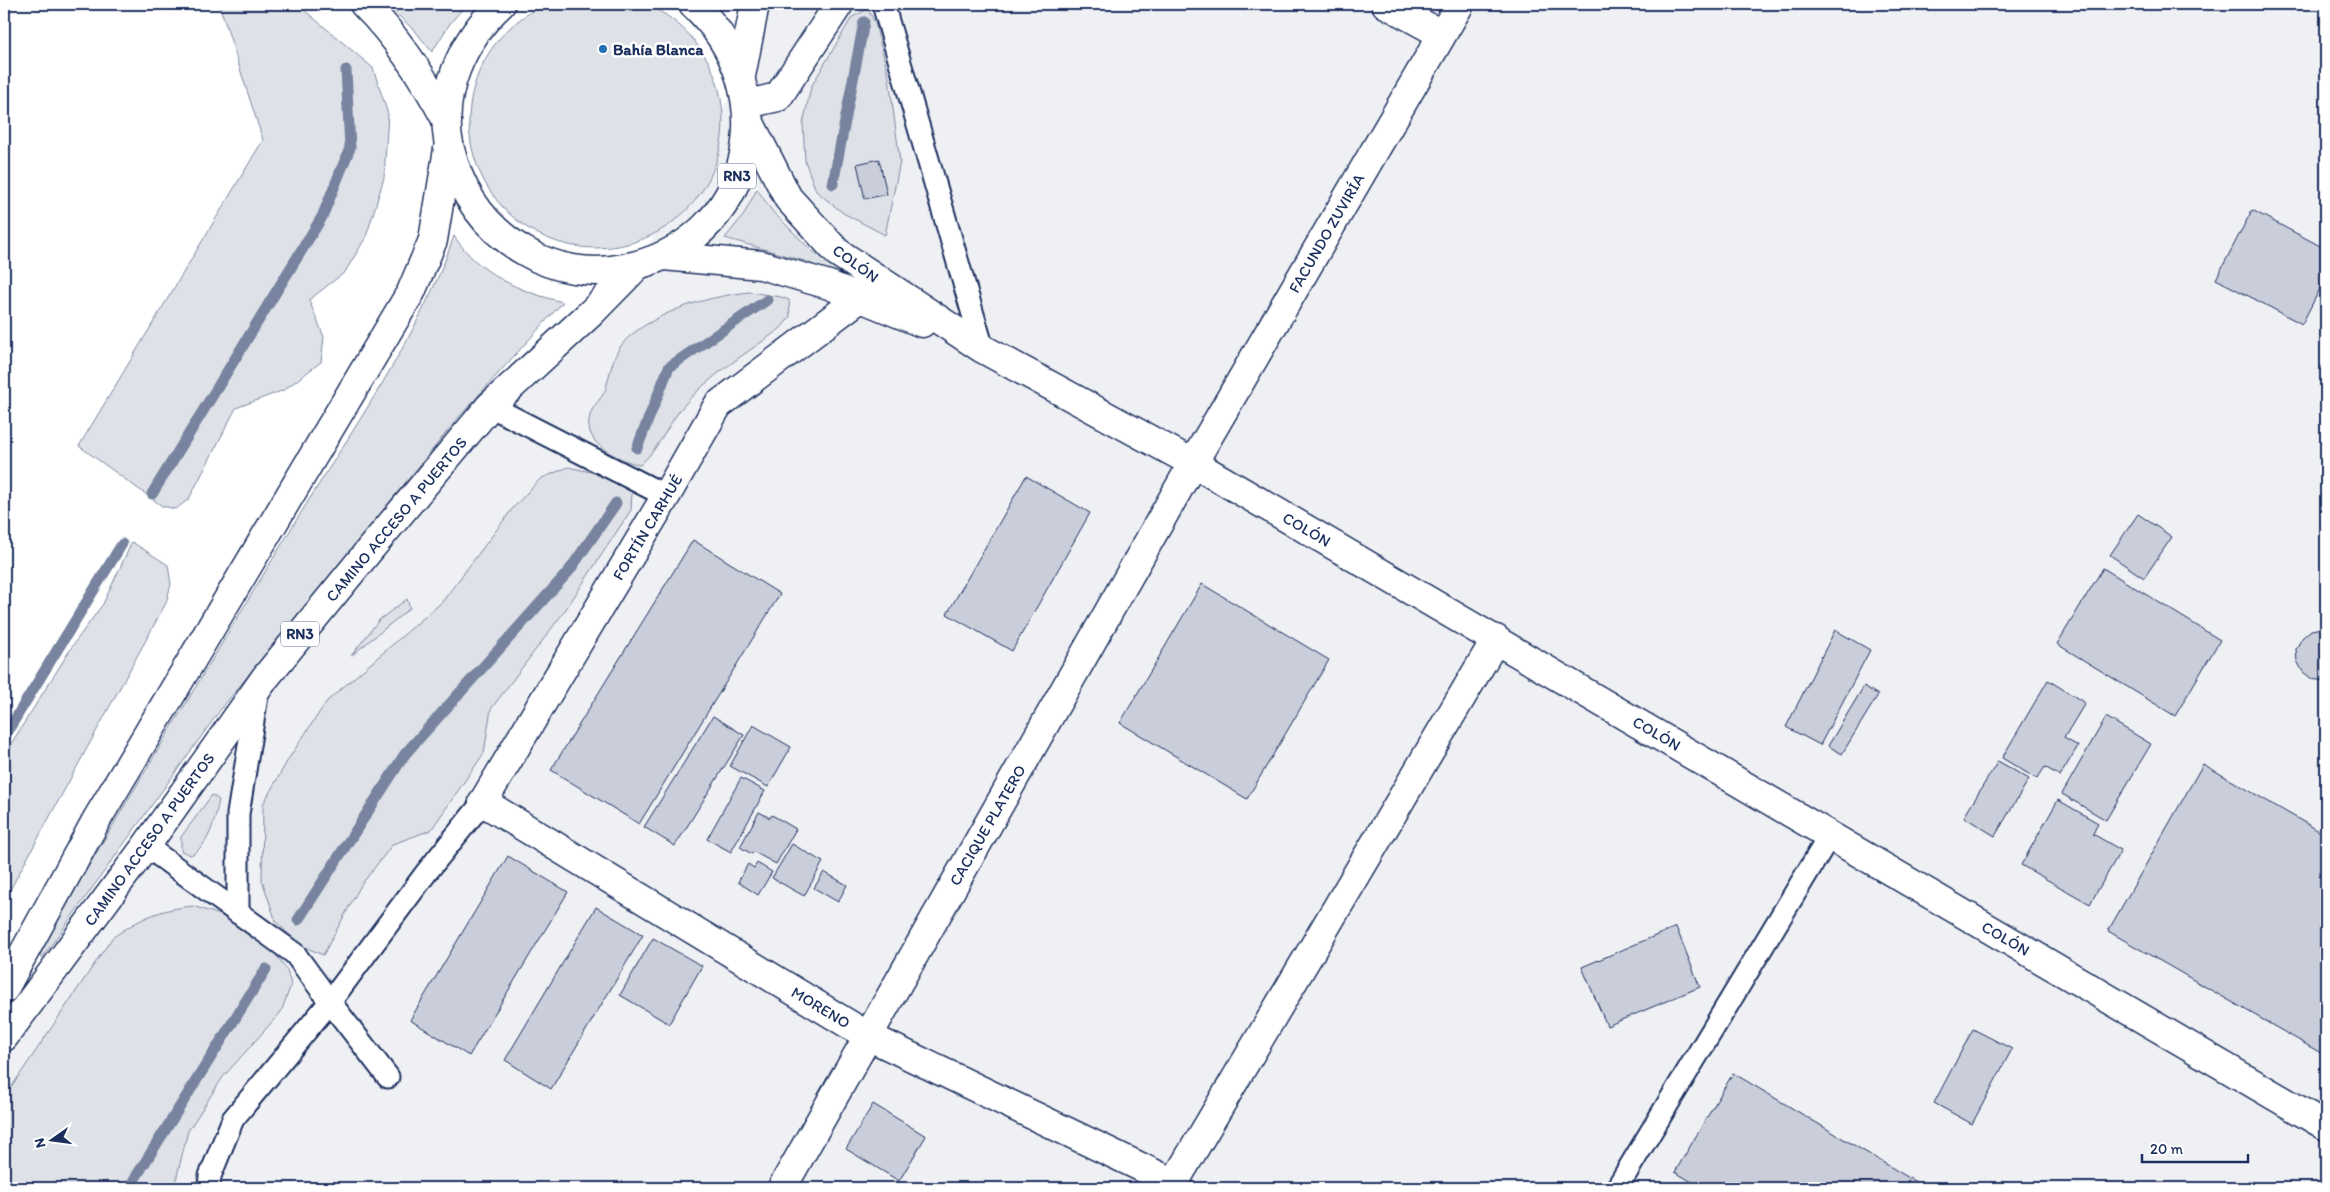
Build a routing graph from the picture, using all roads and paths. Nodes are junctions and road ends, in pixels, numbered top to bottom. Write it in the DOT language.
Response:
graph roads {
  1 [pos="364,4"];
  2 [pos="502,4"];
  3 [pos="693,4"];
  4 [pos="756,4"];
  5 [pos="839,4"];
  6 [pos="883,4"];
  7 [pos="1386,4"];
  8 [pos="1460,4"];
  9 [pos="1441,34"];
  10 [pos="741,76"];
  11 [pos="747,112"];
  12 [pos="448,132"];
  13 [pos="664,256"];
  14 [pos="637,266"];
  15 [pos="860,298"];
  16 [pos="983,349"];
  17 [pos="490,406"];
  18 [pos="1193,463"];
  19 [pos="666,496"];
  20 [pos="1496,639"];
  21 [pos="258,688"];
  22 [pos="484,802"];
  23 [pos="1830,835"];
  24 [pos="146,846"];
  25 [pos="238,913"];
  26 [pos="4,989"];
  27 [pos="330,1002"];
  28 [pos="868,1036"];
  29 [pos="4,1037"];
  30 [pos="388,1077"];
  31 [pos="2326,1126"];
  32 [pos="1172,1186"];
  33 [pos="209,1188"];
  34 [pos="782,1188"];
  35 [pos="1617,1188"];
  1 -- 12 [label="main road"];
  2 -- 12 [label="main road, RN3"];
  3 -- 10 [label="main road, RN3"];
  4 -- 10 [label="main road, RN3"];
  5 -- 11 [label="main road"];
  6 -- 16 [label="lane"];
  7 -- 9 [label="main road"];
  8 -- 9 [label="main road, FACUNDO ZUVIRÍA"];
  9 -- 18 [label="main road, FACUNDO ZUVIRÍA"];
  10 -- 11 [label="main road, RN3"];
  11 -- 13 [label="main road, RN3"];
  11 -- 16 [label="main road, COLÓN"];
  12 -- 14 [label="main road, RN3"];
  12 -- 26 [label="main road, RN3"];
  13 -- 14 [label="main road, RN3"];
  13 -- 15 [label="main road, COLÓN"];
  14 -- 17 [label="main road, CAMINO ACCESO A PUERTOS / RN3"];
  15 -- 16 [label="main road, COLÓN"];
  15 -- 19 [label="main road, FORTÍN CARHUÉ"];
  16 -- 18 [label="main road, COLÓN"];
  17 -- 19 [label="lane"];
  17 -- 21 [label="main road, CAMINO ACCESO A PUERTOS / RN3"];
  18 -- 20 [label="main road, COLÓN"];
  18 -- 28 [label="main road, CACIQUE PLATERO"];
  19 -- 22 [label="main road, FORTÍN CARHUÉ"];
  20 -- 23 [label="main road, COLÓN"];
  20 -- 32 [label="main road"];
  21 -- 24 [label="main road, CAMINO ACCESO A PUERTOS / RN3"];
  21 -- 25 [label="lane"];
  22 -- 27 [label="lane"];
  22 -- 28 [label="main road, MORENO"];
  23 -- 31 [label="main road, COLÓN"];
  23 -- 35 [label="lane"];
  24 -- 25 [label="lane"];
  24 -- 29 [label="main road, CAMINO ACCESO A PUERTOS / RN3"];
  25 -- 27 [label="lane"];
  27 -- 30 [label="lane"];
  27 -- 33 [label="lane"];
  28 -- 32 [label="main road, MORENO"];
  28 -- 34 [label="main road, CACIQUE PLATERO"];
}
